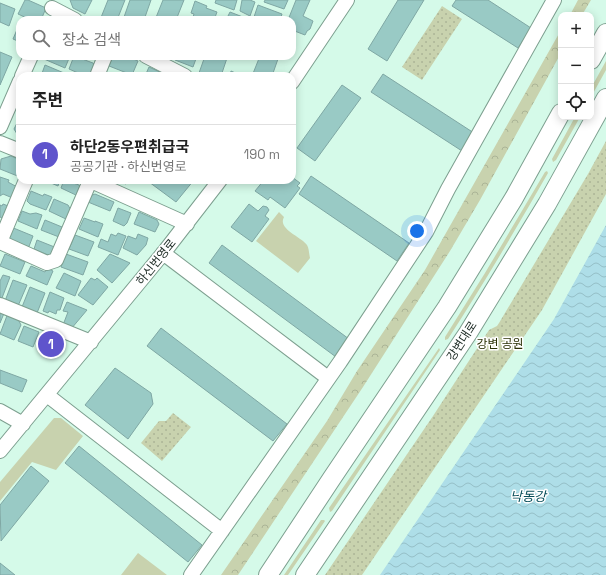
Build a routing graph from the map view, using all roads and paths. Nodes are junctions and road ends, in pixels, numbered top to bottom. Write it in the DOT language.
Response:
graph roads {
  1 [pos="347,0"];
  2 [pos="554,0"];
  3 [pos="52,9"];
  4 [pos="67,16"];
  5 [pos="606,33"];
  6 [pos="594,55"];
  7 [pos="29,60"];
  8 [pos="103,60"];
  9 [pos="154,60"];
  10 [pos="24,72"];
  11 [pos="99,72"];
  12 [pos="177,72"];
  13 [pos="296,76"];
  14 [pos="16,90"];
  15 [pos="606,98"];
  16 [pos="558,118"];
  17 [pos="0,127"];
  18 [pos="0,142"];
  19 [pos="16,149"];
  20 [pos="24,184"];
  21 [pos="88,184"];
  22 [pos="99,184"];
  23 [pos="217,184"];
  24 [pos="187,224"];
  25 [pos="0,242"];
  26 [pos="163,253"];
  27 [pos="0,305"];
  28 [pos="91,342"];
  29 [pos="328,378"];
  30 [pos="47,394"];
  31 [pos="0,411"];
  32 [pos="23,424"];
  33 [pos="0,451"];
  34 [pos="222,531"];
  35 [pos="191,575"];
  36 [pos="268,575"];
  37 [pos="305,575"];
  1 -- 13 [label="street"];
  2 -- 29 [label="street"];
  3 -- 4 [label="street"];
  5 -- 6 [label="main road"];
  7 -- 10 [label="street"];
  8 -- 11 [label="street"];
  9 -- 12 [label="street"];
  14 -- 17 [label="street"];
  15 -- 37 [label="main road, 강변대로"];
  16 -- 36 [label="main road"];
  18 -- 19 [label="street"];
  20 -- 25 [label="street"];
  21 -- 25 [label="street"];
  22 -- 24 [label="street"];
  23 -- 24 [label="street, 하신번영로"];
  24 -- 26 [label="street, 하신번영로"];
  26 -- 28 [label="street, 하신번영로"];
  26 -- 29 [label="street"];
  27 -- 28 [label="street"];
  28 -- 30 [label="street, 하신번영로"];
  29 -- 34 [label="street"];
  30 -- 32 [label="street, 하신번영로"];
  30 -- 34 [label="street"];
  31 -- 32 [label="street"];
  32 -- 33 [label="street, 하신번영로"];
  34 -- 35 [label="street"];
}
